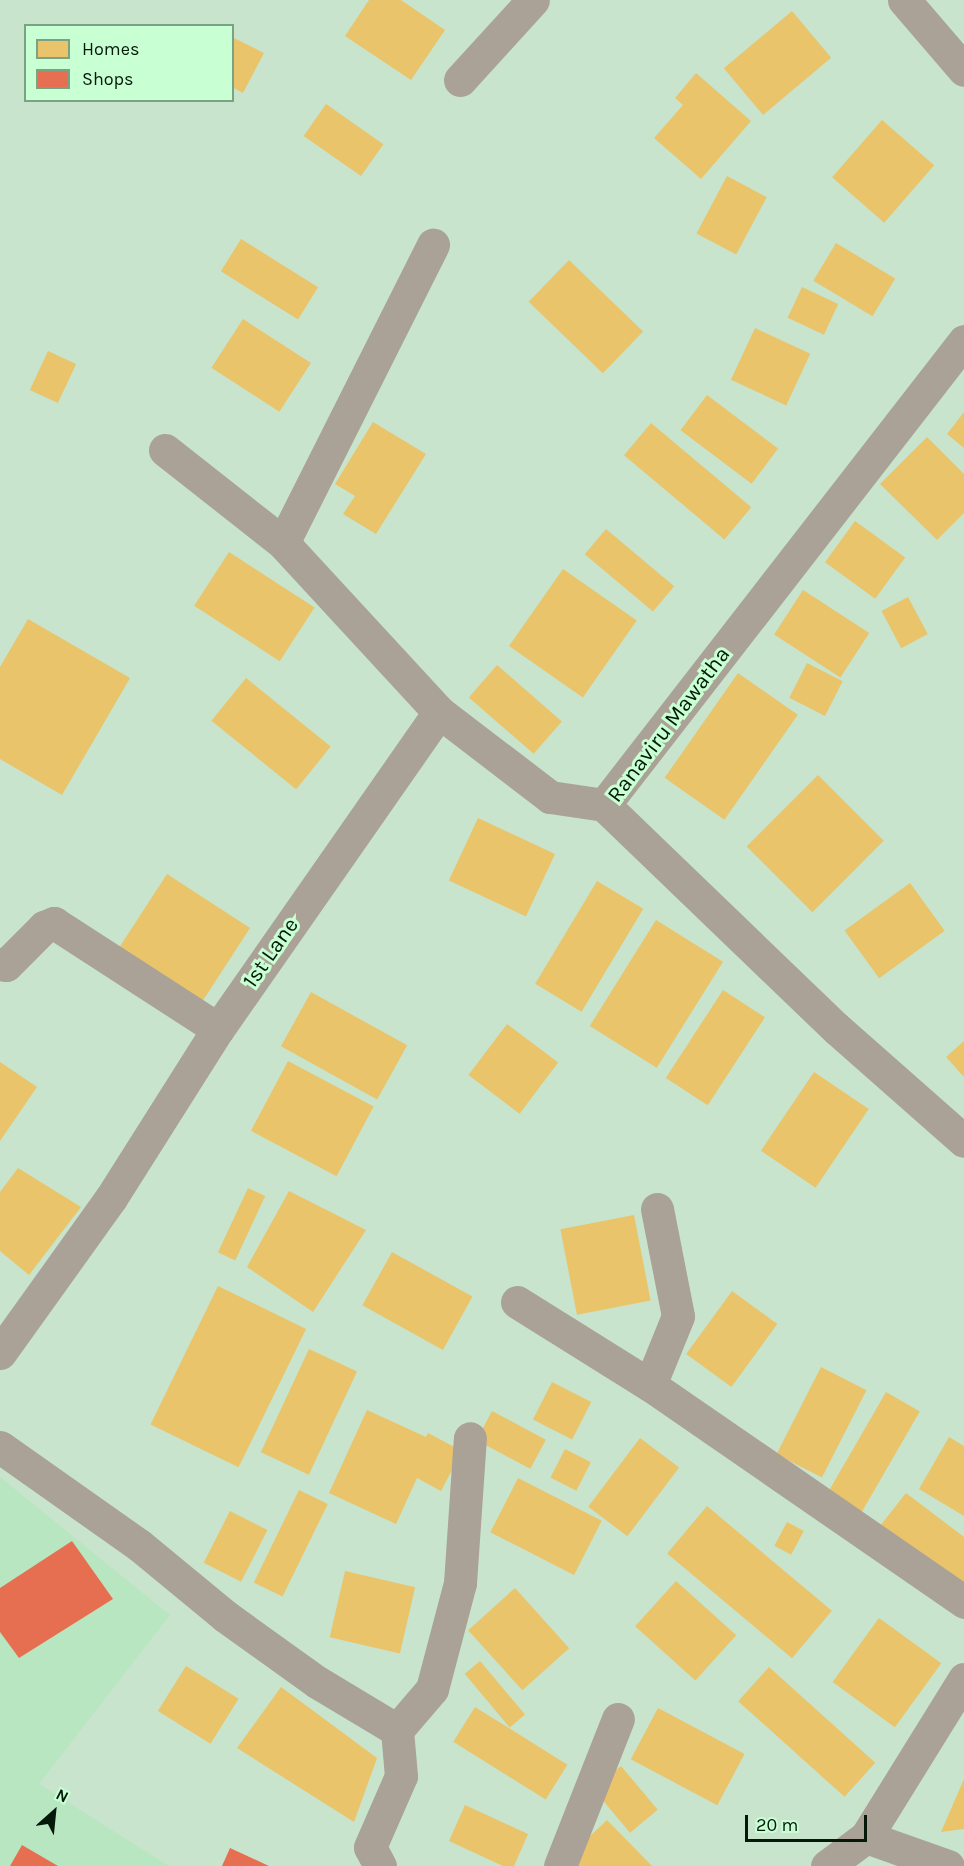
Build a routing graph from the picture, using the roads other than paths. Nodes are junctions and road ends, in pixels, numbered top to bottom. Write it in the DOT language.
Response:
graph roads {
  1 [pos="533,0"];
  2 [pos="904,0"];
  3 [pos="964,70"];
  4 [pos="460,80"];
  5 [pos="433,245"];
  6 [pos="964,341"];
  7 [pos="165,450"];
  8 [pos="283,543"];
  9 [pos="439,712"];
  10 [pos="604,805"];
  11 [pos="0,964"];
  12 [pos="218,1029"];
  13 [pos="964,1141"];
  14 [pos="657,1209"];
  15 [pos="517,1302"];
  16 [pos="0,1353"];
  17 [pos="650,1385"];
  18 [pos="470,1438"];
  19 [pos="0,1447"];
  20 [pos="964,1602"];
  21 [pos="964,1679"];
  22 [pos="618,1719"];
  23 [pos="397,1730"];
  24 [pos="866,1837"];
  25 [pos="380,1866"];
  26 [pos="560,1866"];
  27 [pos="827,1866"];
  28 [pos="948,1866"];
  1 -- 4 [label="street"];
  2 -- 3 [label="street"];
  5 -- 8 [label="street"];
  6 -- 10 [label="street, Ranaviru Mawatha"];
  7 -- 8 [label="street"];
  8 -- 9 [label="street"];
  9 -- 10 [label="street"];
  9 -- 12 [label="street, 1st Lane"];
  10 -- 13 [label="street, Ranaviru Mawatha"];
  11 -- 12 [label="street"];
  12 -- 16 [label="street, 1st Lane"];
  14 -- 17 [label="street"];
  15 -- 17 [label="street"];
  17 -- 20 [label="street"];
  18 -- 23 [label="street"];
  19 -- 23 [label="street"];
  21 -- 24 [label="street"];
  22 -- 26 [label="street"];
  23 -- 25 [label="street"];
  24 -- 27 [label="street"];
  24 -- 28 [label="street"];
}
